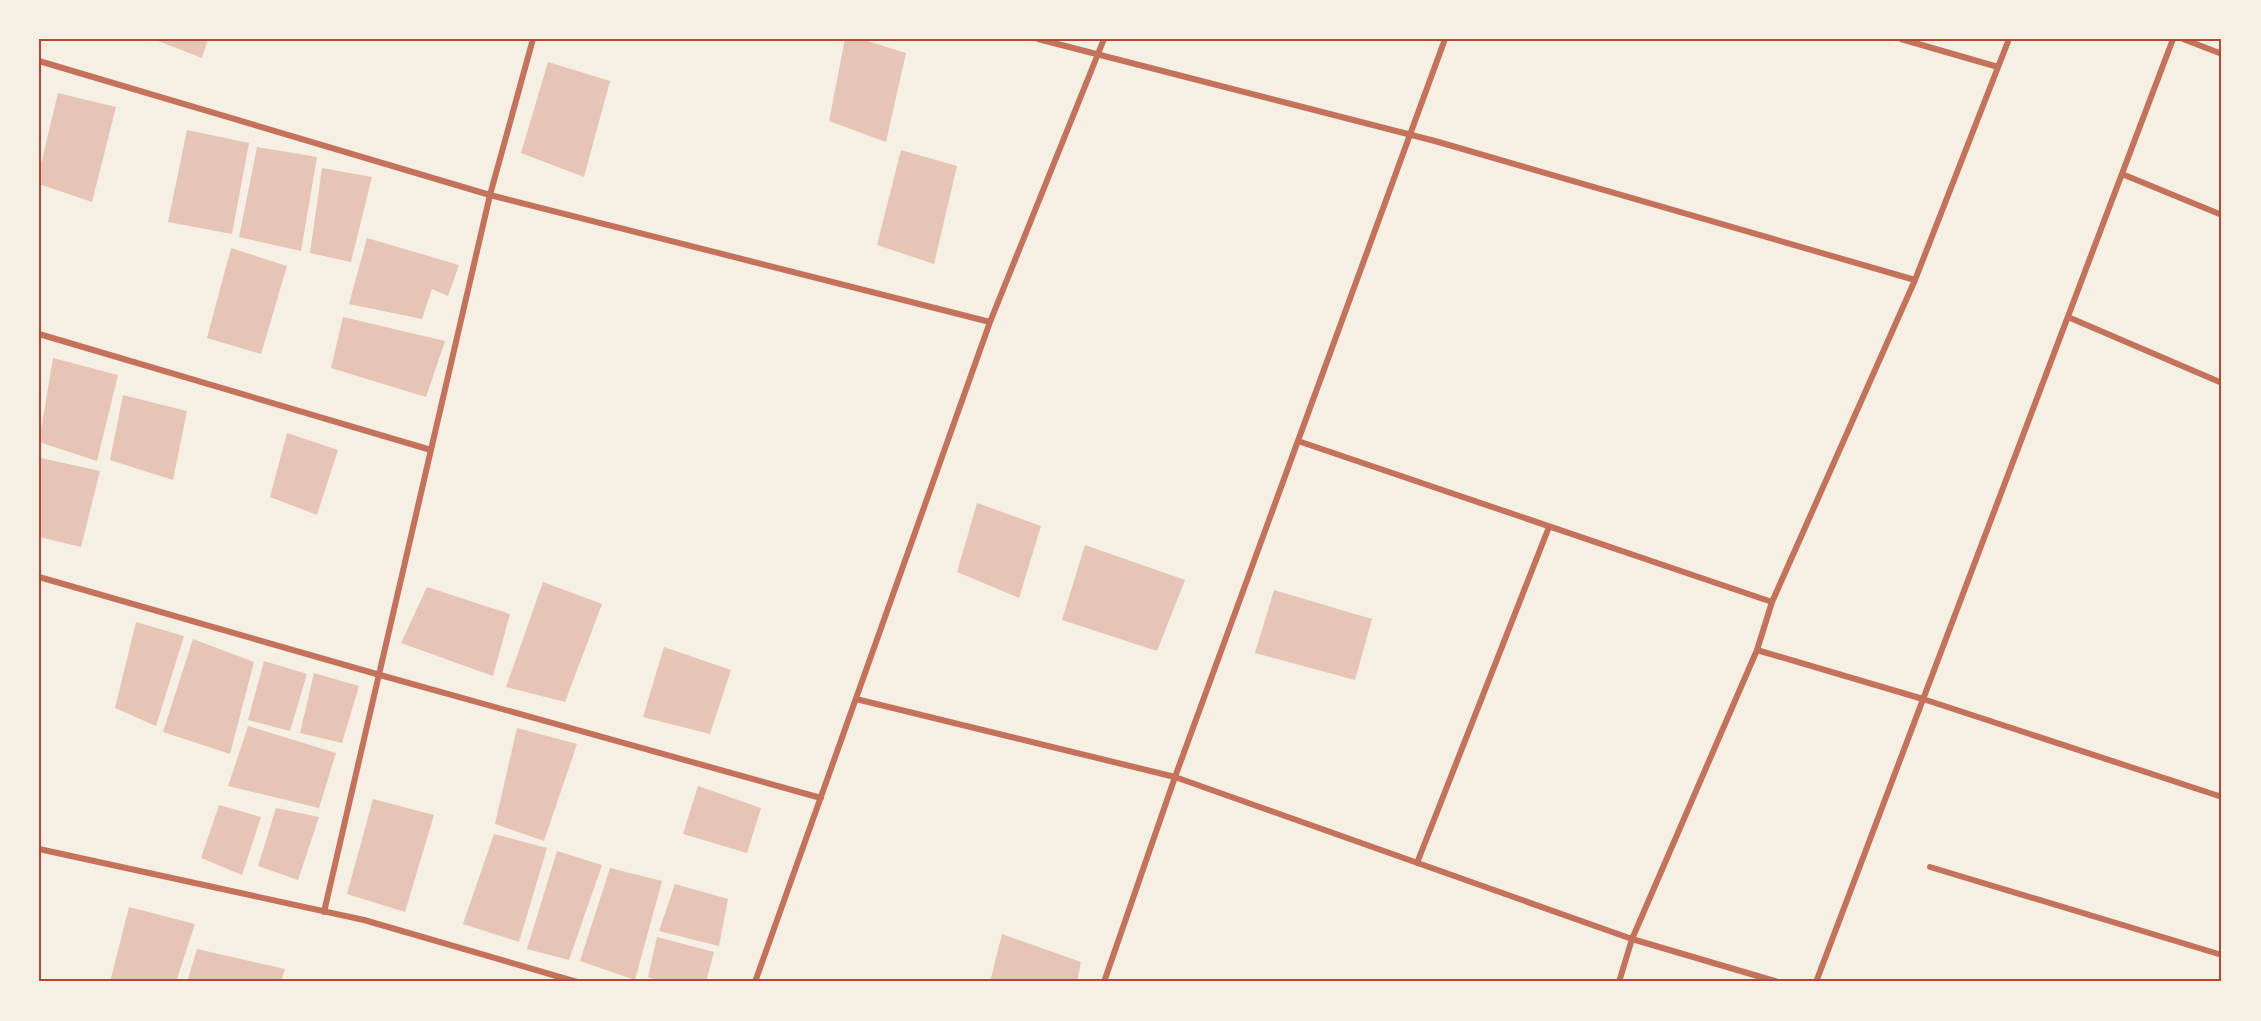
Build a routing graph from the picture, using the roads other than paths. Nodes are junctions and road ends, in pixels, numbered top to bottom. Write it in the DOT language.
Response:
graph roads {
  1 [pos="533,39"];
  2 [pos="1038,39"];
  3 [pos="1104,39"];
  4 [pos="1445,39"];
  5 [pos="1900,39"];
  6 [pos="2008,39"];
  7 [pos="2173,39"];
  8 [pos="2183,39"];
  9 [pos="2222,54"];
  10 [pos="1098,56"];
  11 [pos="39,61"];
  12 [pos="1998,67"];
  13 [pos="1411,135"];
  14 [pos="2122,174"];
  15 [pos="490,195"];
  16 [pos="2222,214"];
  17 [pos="1915,280"];
  18 [pos="2068,317"];
  19 [pos="990,322"];
  20 [pos="39,334"];
  21 [pos="2222,383"];
  22 [pos="1298,441"];
  23 [pos="431,450"];
  24 [pos="1549,527"];
  25 [pos="39,577"];
  26 [pos="1772,602"];
  27 [pos="1757,650"];
  28 [pos="380,675"];
  29 [pos="856,699"];
  30 [pos="1923,699"];
  31 [pos="1175,777"];
  32 [pos="2222,797"];
  33 [pos="821,798"];
  34 [pos="39,849"];
  35 [pos="1417,863"];
  36 [pos="1930,867"];
  37 [pos="324,912"];
  38 [pos="1632,939"];
  39 [pos="2222,955"];
  40 [pos="577,982"];
  41 [pos="755,982"];
  42 [pos="1104,982"];
  43 [pos="1618,982"];
  44 [pos="1778,982"];
  45 [pos="1816,982"];
  1 -- 15 [label="street"];
  2 -- 10 [label="street"];
  3 -- 10 [label="street"];
  4 -- 13 [label="street"];
  5 -- 12 [label="street"];
  6 -- 12 [label="street"];
  7 -- 14 [label="street"];
  8 -- 9 [label="street"];
  10 -- 13 [label="street"];
  10 -- 19 [label="street"];
  11 -- 15 [label="street"];
  12 -- 17 [label="street"];
  13 -- 17 [label="street"];
  13 -- 22 [label="street"];
  14 -- 16 [label="street"];
  14 -- 18 [label="street"];
  15 -- 19 [label="street"];
  15 -- 23 [label="street"];
  17 -- 26 [label="street"];
  18 -- 21 [label="street"];
  18 -- 30 [label="street"];
  19 -- 29 [label="street"];
  20 -- 23 [label="street"];
  22 -- 24 [label="street"];
  22 -- 31 [label="street"];
  23 -- 28 [label="street"];
  24 -- 26 [label="street"];
  24 -- 35 [label="street"];
  25 -- 28 [label="street"];
  26 -- 27 [label="street"];
  27 -- 30 [label="street"];
  27 -- 38 [label="street"];
  28 -- 33 [label="street"];
  28 -- 37 [label="street"];
  29 -- 31 [label="street"];
  29 -- 33 [label="street"];
  30 -- 32 [label="street"];
  30 -- 45 [label="street"];
  31 -- 35 [label="street"];
  31 -- 42 [label="street"];
  33 -- 41 [label="street"];
  34 -- 37 [label="street"];
  35 -- 38 [label="street"];
  36 -- 39 [label="street"];
  37 -- 40 [label="street"];
  38 -- 43 [label="street"];
  38 -- 44 [label="street"];
}
